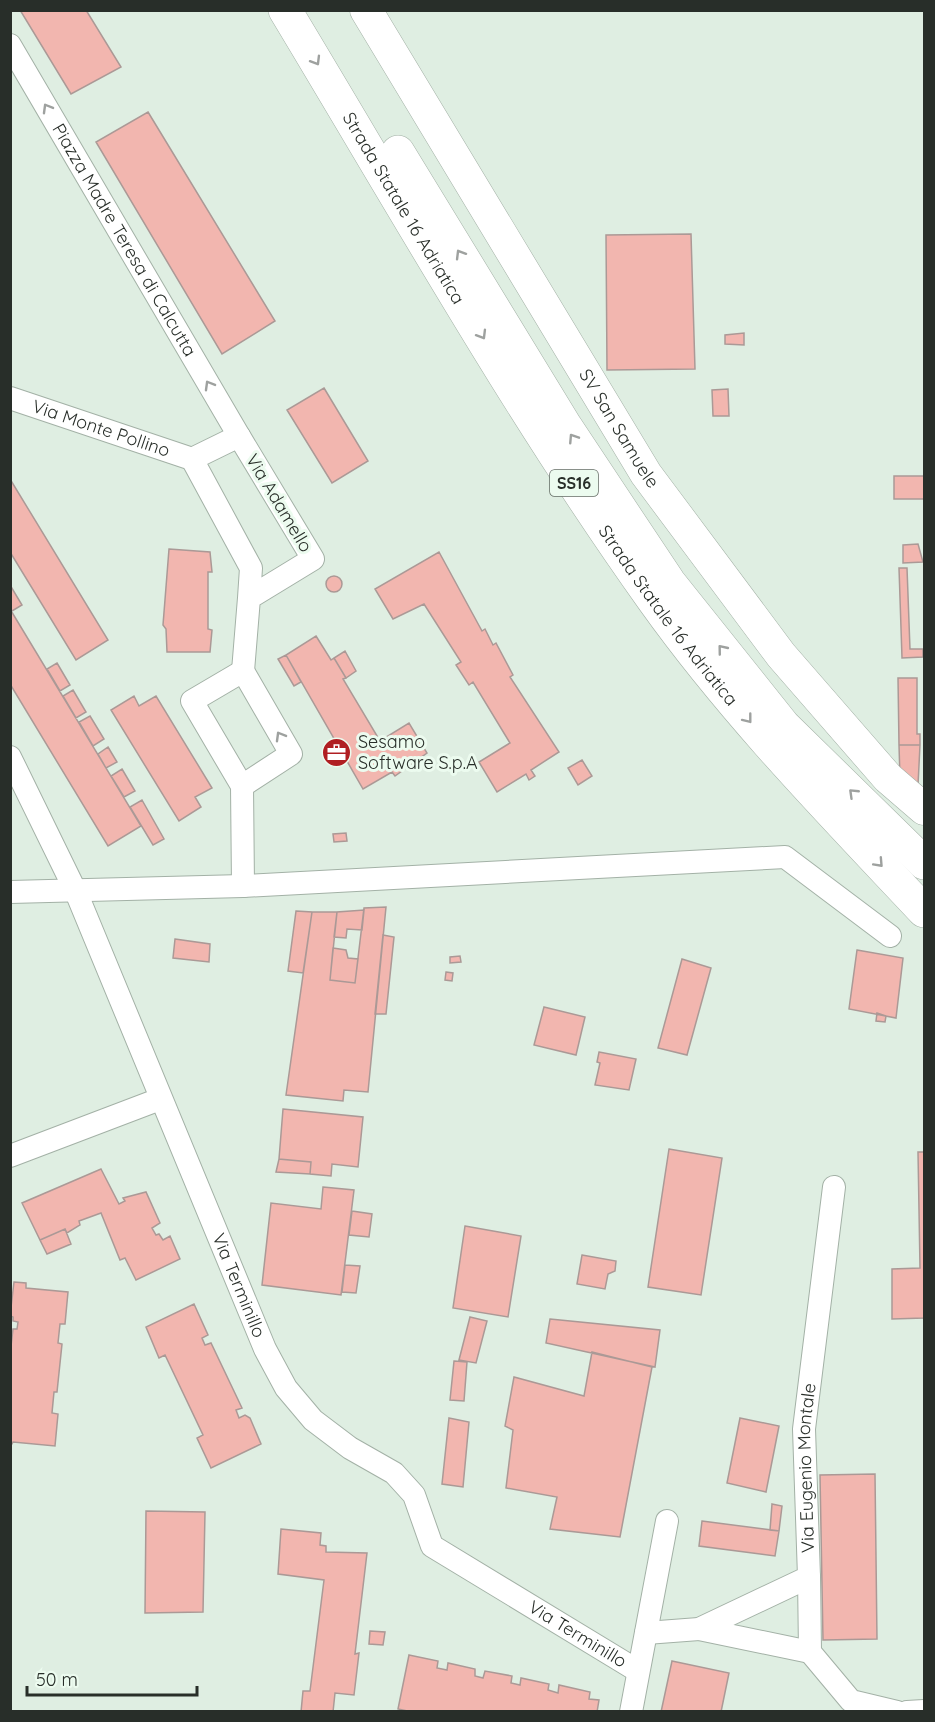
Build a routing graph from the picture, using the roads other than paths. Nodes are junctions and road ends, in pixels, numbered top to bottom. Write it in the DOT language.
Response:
graph roads {
  1 [pos="285,10"];
  2 [pos="311,10"];
  3 [pos="366,10"];
  4 [pos="10,45"];
  5 [pos="10,398"];
  6 [pos="238,436"];
  7 [pos="192,459"];
  8 [pos="249,598"];
  9 [pos="243,671"];
  10 [pos="10,757"];
  11 [pos="242,786"];
  12 [pos="924,809"];
  13 [pos="924,863"];
  14 [pos="243,886"];
  15 [pos="10,892"];
  16 [pos="76,892"];
  17 [pos="924,911"];
  18 [pos="890,936"];
  19 [pos="160,1099"];
  20 [pos="10,1156"];
  21 [pos="834,1186"];
  22 [pos="667,1521"];
  23 [pos="809,1577"];
  24 [pos="699,1629"];
  25 [pos="646,1633"];
  26 [pos="810,1652"];
  27 [pos="638,1671"];
  28 [pos="924,1711"];
  29 [pos="631,1712"];
  30 [pos="897,1712"];
  31 [pos="907,1712"];
  1 -- 17 [label="highway, Strada Statale 16 Adriatica / SS16, one-way"];
  13 -- 2 [label="highway, Strada Statale 16 Adriatica / SS16, one-way"];
  3 -- 12 [label="street, SV San Samuele"];
  6 -- 4 [label="street, Piazza Madre Teresa di Calcutta, one-way"];
  5 -- 7 [label="street, Via Monte Pollino"];
  6 -- 7 [label="street, Via Adamello"];
  6 -- 8 [label="street, Via Adamello"];
  7 -- 8 [label="street"];
  8 -- 9 [label="street"];
  11 -- 9 [label="street, one-way"];
  9 -- 11 [label="street"];
  10 -- 16 [label="street, Via Terminillo"];
  11 -- 14 [label="street"];
  14 -- 16 [label="street"];
  14 -- 18 [label="street"];
  15 -- 16 [label="street"];
  16 -- 19 [label="street, Via Terminillo"];
  19 -- 20 [label="street"];
  19 -- 27 [label="street, Via Terminillo"];
  21 -- 23 [label="street, Via Eugenio Montale"];
  22 -- 25 [label="street, Via Terminillo"];
  23 -- 24 [label="street, Via Eugenio Montale"];
  23 -- 26 [label="street"];
  24 -- 25 [label="street, Via Eugenio Montale"];
  24 -- 26 [label="street"];
  25 -- 27 [label="street, Via Terminillo"];
  26 -- 30 [label="street"];
  27 -- 29 [label="street, Via Terminillo"];
  28 -- 31 [label="street"];
}
